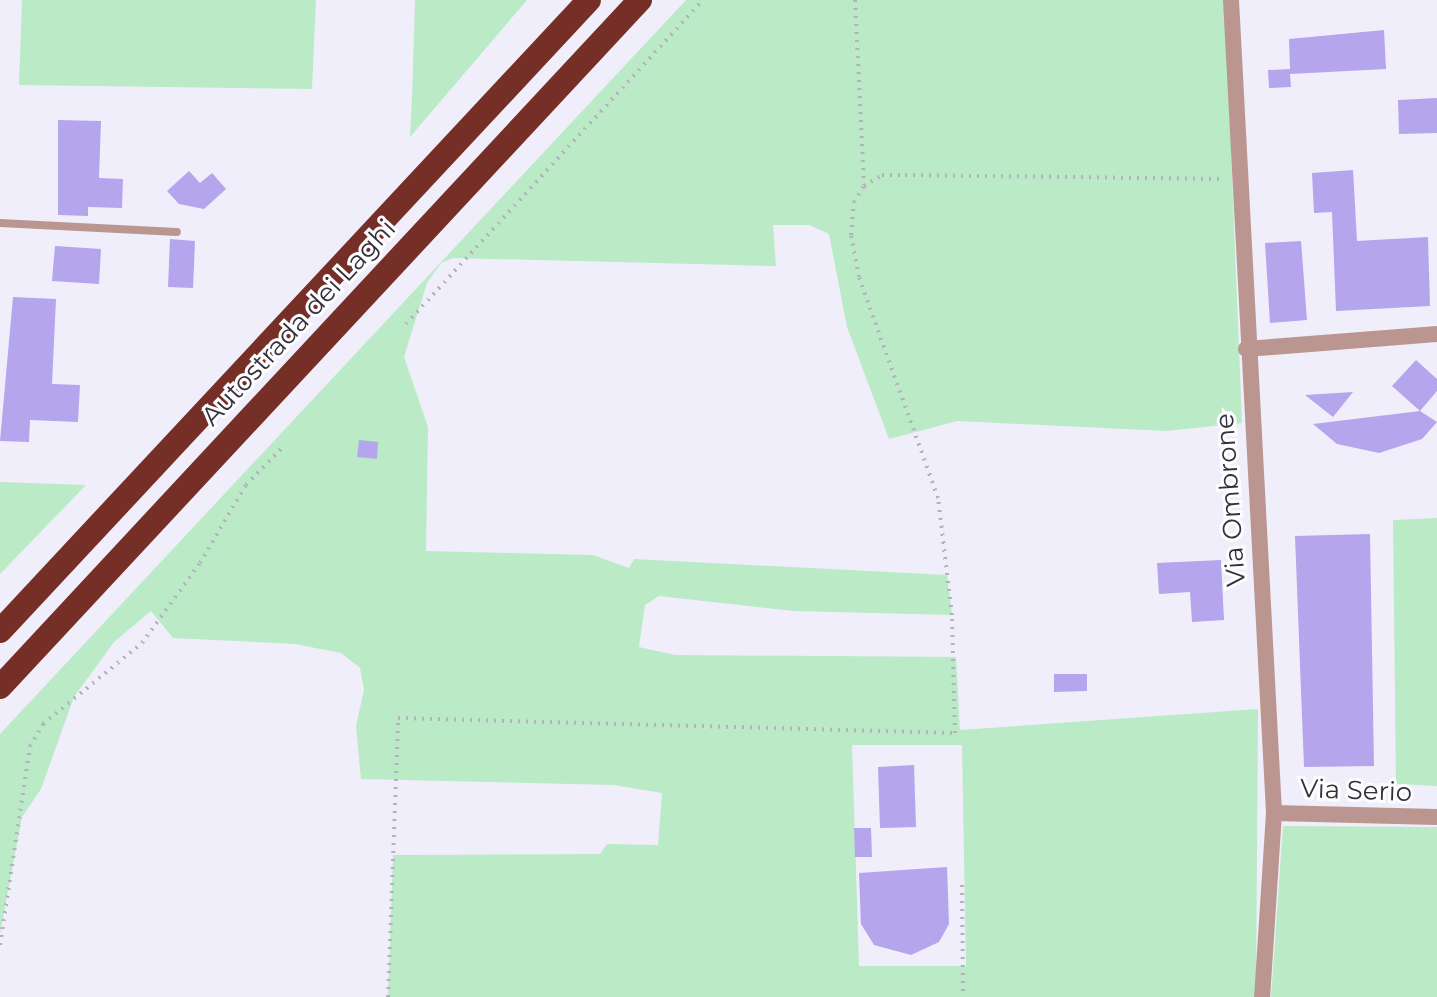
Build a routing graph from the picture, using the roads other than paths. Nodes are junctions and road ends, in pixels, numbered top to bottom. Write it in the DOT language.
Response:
graph roads {
  1 [pos="589,0"];
  2 [pos="640,0"];
  3 [pos="1231,0"];
  4 [pos="0,223"];
  5 [pos="177,232"];
  6 [pos="1437,334"];
  7 [pos="1246,349"];
  8 [pos="0,631"];
  9 [pos="0,687"];
  10 [pos="1274,813"];
  11 [pos="1437,817"];
  12 [pos="1262,997"];
  1 -- 8 [label="highway, Autostrada dei Laghi"];
  2 -- 9 [label="highway, Autostrada dei Laghi"];
  3 -- 7 [label="street, Via Ombrone"];
  4 -- 5 [label="lane"];
  6 -- 7 [label="street"];
  7 -- 10 [label="street, Via Ombrone"];
  10 -- 11 [label="street, Via Serio"];
  10 -- 12 [label="street, Via Ombrone"];
}
